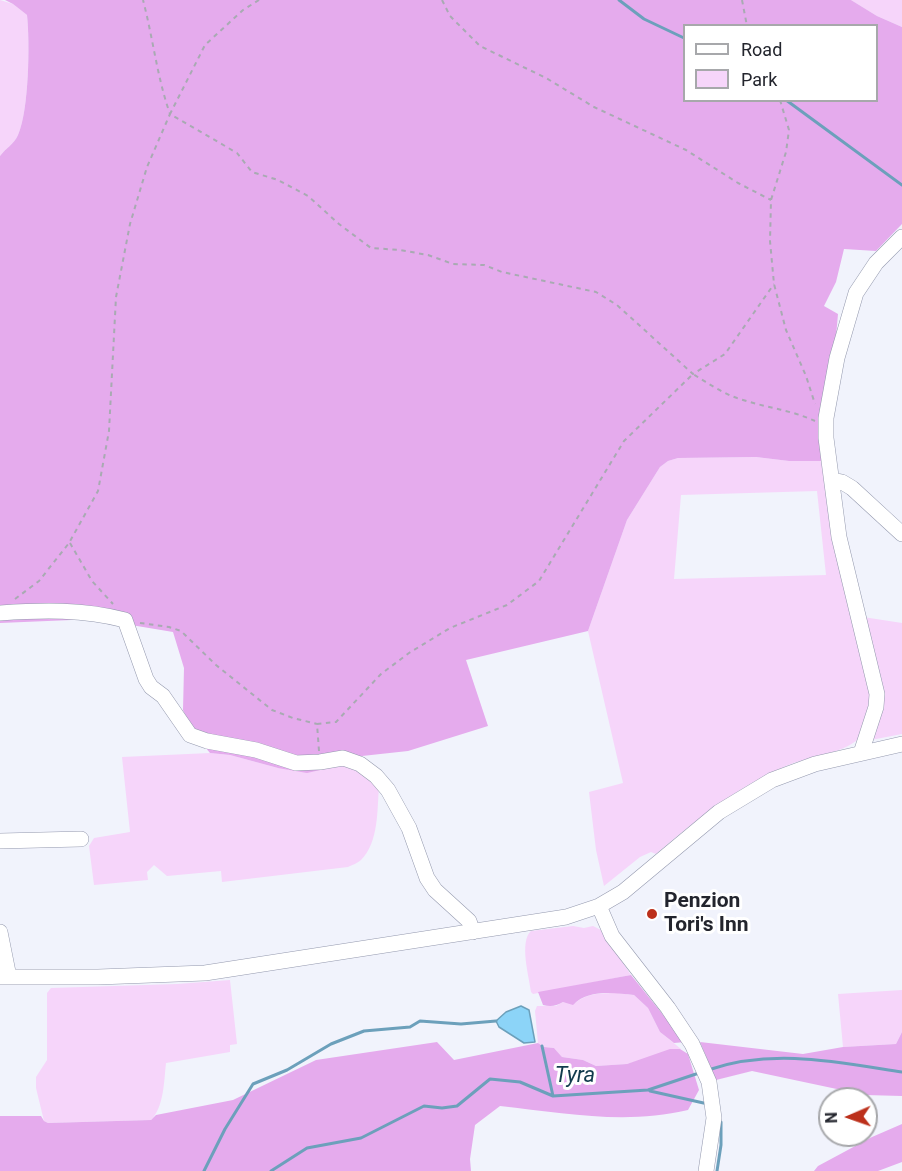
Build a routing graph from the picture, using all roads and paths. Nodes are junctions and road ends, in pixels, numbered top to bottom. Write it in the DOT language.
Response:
graph roads {
  1 [pos="142,0"];
  2 [pos="259,0"];
  3 [pos="442,0"];
  4 [pos="742,0"];
  5 [pos="747,24"];
  6 [pos="781,102"];
  7 [pos="170,114"];
  8 [pos="771,200"];
  9 [pos="902,237"];
  10 [pos="774,284"];
  11 [pos="693,374"];
  12 [pos="815,404"];
  13 [pos="826,438"];
  14 [pos="832,480"];
  15 [pos="902,534"];
  16 [pos="69,543"];
  17 [pos="13,600"];
  18 [pos="0,613"];
  19 [pos="125,620"];
  20 [pos="317,724"];
  21 [pos="902,744"];
  22 [pos="861,753"];
  23 [pos="320,762"];
  24 [pos="81,839"];
  25 [pos="0,841"];
  26 [pos="599,906"];
  27 [pos="0,932"];
  28 [pos="473,932"];
  29 [pos="5,977"];
  30 [pos="706,1171"];
  1 -- 7 [label="path"];
  2 -- 7 [label="path"];
  3 -- 8 [label="path"];
  4 -- 5 [label="path"];
  6 -- 8 [label="path"];
  7 -- 11 [label="path"];
  7 -- 16 [label="path"];
  8 -- 10 [label="path"];
  9 -- 13 [label="street"];
  10 -- 11 [label="path"];
  10 -- 12 [label="path"];
  11 -- 13 [label="path"];
  11 -- 20 [label="path"];
  13 -- 14 [label="street"];
  14 -- 15 [label="street"];
  14 -- 22 [label="street"];
  16 -- 17 [label="path"];
  16 -- 19 [label="path"];
  18 -- 19 [label="street"];
  19 -- 20 [label="path"];
  19 -- 23 [label="street"];
  20 -- 23 [label="path"];
  21 -- 22 [label="street"];
  22 -- 26 [label="street"];
  23 -- 28 [label="street"];
  24 -- 25 [label="street"];
  26 -- 28 [label="street"];
  26 -- 30 [label="street"];
  27 -- 29 [label="street"];
  28 -- 29 [label="street"];
}
